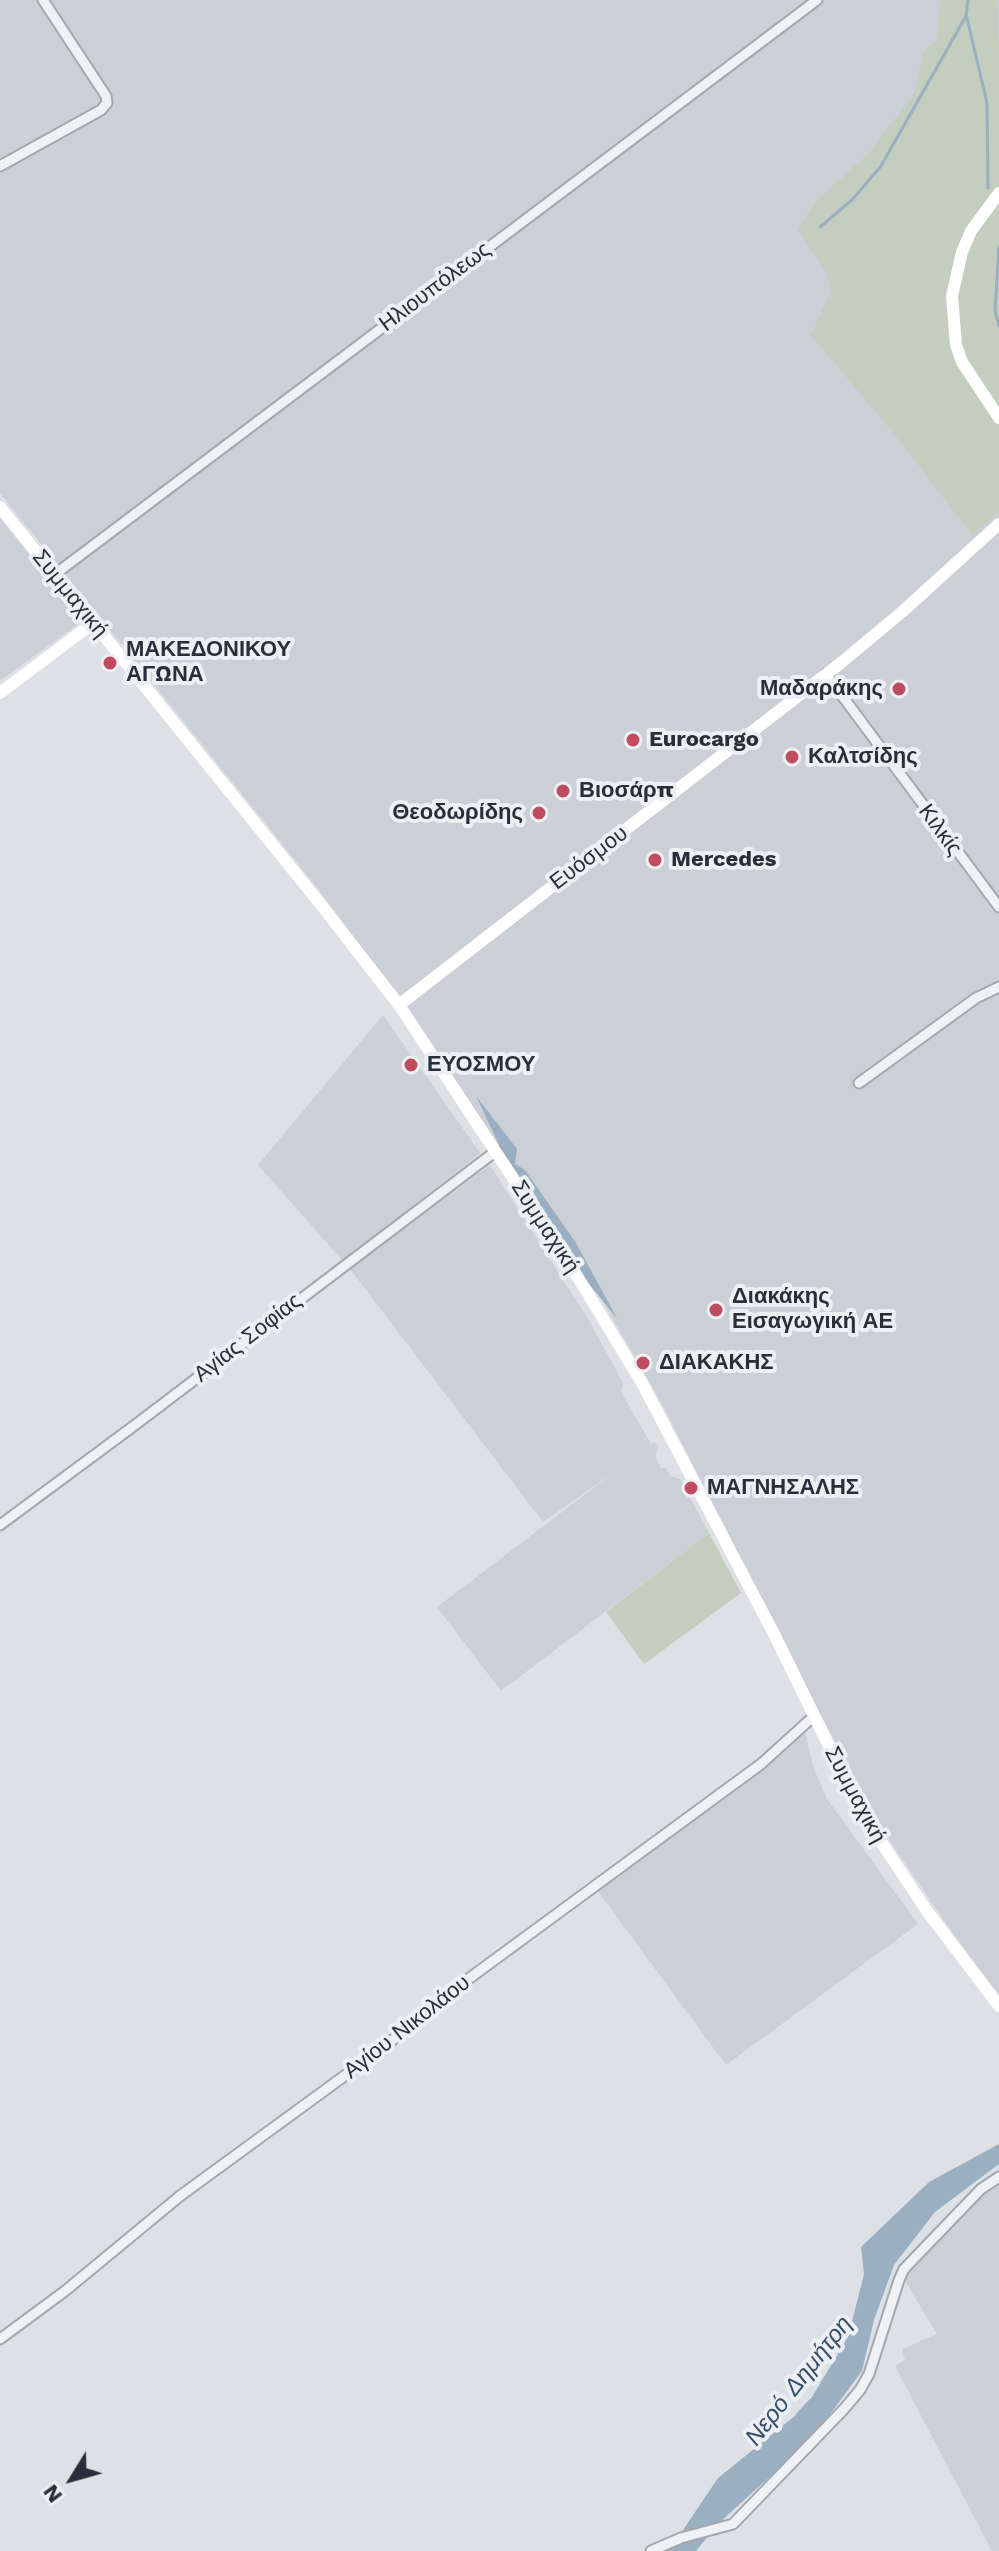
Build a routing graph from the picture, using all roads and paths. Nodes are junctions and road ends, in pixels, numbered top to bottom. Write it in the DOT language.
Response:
graph roads {
  1 [pos="43,0"];
  2 [pos="817,0"];
  3 [pos="0,166"];
  4 [pos="999,193"];
  5 [pos="999,418"];
  6 [pos="0,507"];
  7 [pos="999,524"];
  8 [pos="54,575"];
  9 [pos="93,623"];
  10 [pos="826,674"];
  11 [pos="0,693"];
  12 [pos="999,907"];
  13 [pos="999,987"];
  14 [pos="399,1005"];
  15 [pos="859,1083"];
  16 [pos="496,1151"];
  17 [pos="0,1525"];
  18 [pos="814,1716"];
  19 [pos="999,2006"];
  20 [pos="999,2177"];
  21 [pos="0,2339"];
  22 [pos="651,2551"];
  1 -- 3 [label="street"];
  2 -- 8 [label="street, Ηλιουπόλεως"];
  4 -- 5 [label="street"];
  6 -- 8 [label="street, Συμμαχική"];
  7 -- 10 [label="street, Ευόσμου"];
  8 -- 9 [label="street, Συμμαχική"];
  9 -- 11 [label="street"];
  9 -- 14 [label="street, Συμμαχική"];
  10 -- 12 [label="street, Κιλκίς"];
  10 -- 14 [label="street, Ευόσμου"];
  13 -- 15 [label="street"];
  14 -- 16 [label="street, Συμμαχική"];
  16 -- 17 [label="street, Αγίας Σοφίας"];
  16 -- 18 [label="street, Συμμαχική"];
  18 -- 19 [label="street, Συμμαχική"];
  18 -- 21 [label="street, Αγίου Νικολάου"];
  20 -- 22 [label="street"];
}
